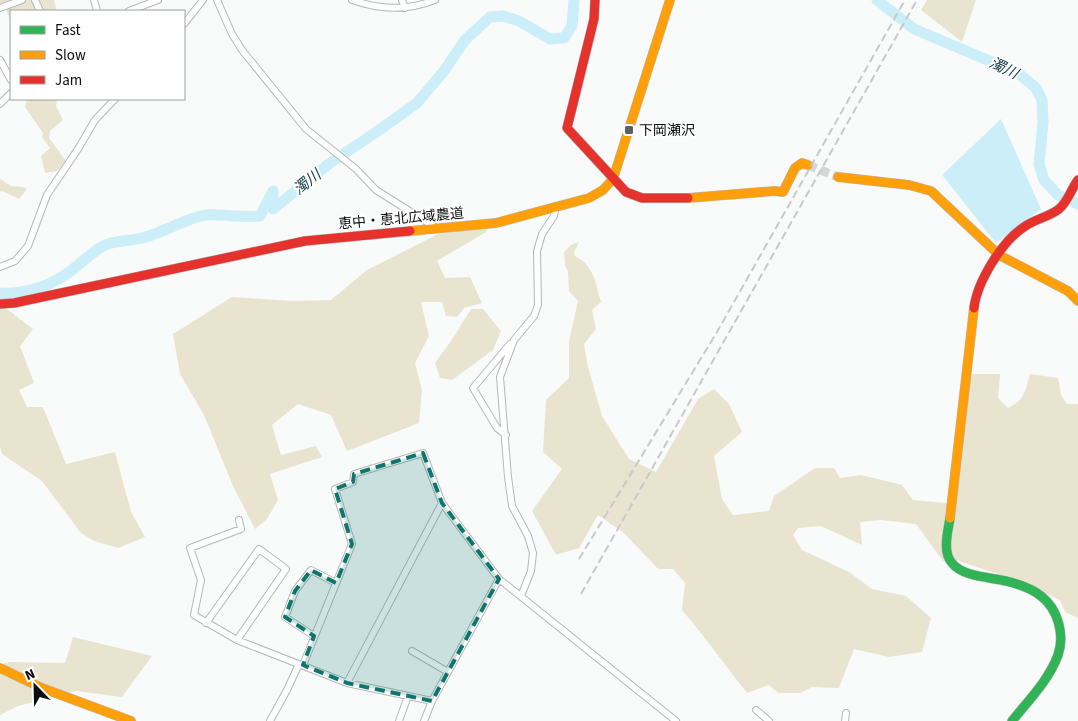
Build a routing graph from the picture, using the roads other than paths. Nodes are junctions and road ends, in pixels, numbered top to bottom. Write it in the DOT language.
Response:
graph roads {
  1 [pos="22,0"];
  2 [pos="158,0"];
  3 [pos="203,0"];
  4 [pos="218,0"];
  5 [pos="352,0"];
  6 [pos="402,0"];
  7 [pos="435,0"];
  8 [pos="595,0"];
  9 [pos="670,0"];
  10 [pos="0,8"];
  11 [pos="405,8"];
  12 [pos="132,10"];
  13 [pos="185,23"];
  14 [pos="0,60"];
  15 [pos="10,78"];
  16 [pos="10,94"];
  17 [pos="114,100"];
  18 [pos="0,104"];
  19 [pos="808,165"];
  20 [pos="838,177"];
  21 [pos="613,179"];
  22 [pos="1075,183"];
  23 [pos="556,206"];
  24 [pos="439,229"];
  25 [pos="999,255"];
  26 [pos="0,267"];
  27 [pos="1078,300"];
  28 [pos="0,304"];
  29 [pos="514,340"];
  30 [pos="506,436"];
  31 [pos="442,503"];
  32 [pos="239,520"];
  33 [pos="499,579"];
  34 [pos="336,583"];
  35 [pos="521,596"];
  36 [pos="206,623"];
  37 [pos="314,636"];
  38 [pos="237,640"];
  39 [pos="412,651"];
  40 [pos="301,664"];
  41 [pos="0,668"];
  42 [pos="448,672"];
  43 [pos="348,682"];
  44 [pos="408,696"];
  45 [pos="432,701"];
  46 [pos="756,710"];
  47 [pos="846,713"];
  48 [pos="131,721"];
  49 [pos="270,721"];
  50 [pos="399,721"];
  51 [pos="424,721"];
  52 [pos="676,721"];
  53 [pos="769,721"];
  54 [pos="845,721"];
  55 [pos="1012,721"];
  1 -- 10 [label="street"];
  2 -- 12 [label="street"];
  3 -- 13 [label="street"];
  4 -- 24 [label="street"];
  5 -- 11 [label="street"];
  6 -- 11 [label="street"];
  7 -- 11 [label="street"];
  8 -- 21 [label="street"];
  9 -- 21 [label="street"];
  14 -- 15 [label="street"];
  16 -- 18 [label="street"];
  17 -- 26 [label="street"];
  19 -- 21 [label="street"];
  20 -- 25 [label="street"];
  21 -- 23 [label="street, 恵中・恵北広域農道"];
  22 -- 25 [label="street"];
  23 -- 24 [label="street, 恵中・恵北広域農道"];
  23 -- 29 [label="street"];
  24 -- 28 [label="street, 恵中・恵北広域農道"];
  25 -- 27 [label="street"];
  25 -- 55 [label="street"];
  29 -- 30 [label="street"];
  29 -- 30 [label="street"];
  30 -- 35 [label="street"];
  31 -- 33 [label="street"];
  31 -- 34 [label="street"];
  31 -- 43 [label="street"];
  32 -- 36 [label="street"];
  33 -- 35 [label="street"];
  33 -- 42 [label="street"];
  34 -- 37 [label="street"];
  34 -- 37 [label="street"];
  35 -- 52 [label="street"];
  36 -- 38 [label="street"];
  36 -- 38 [label="street"];
  37 -- 40 [label="street"];
  38 -- 40 [label="street"];
  39 -- 42 [label="street"];
  40 -- 43 [label="street"];
  40 -- 49 [label="street"];
  41 -- 48 [label="street"];
  42 -- 45 [label="street"];
  43 -- 44 [label="street"];
  44 -- 45 [label="street"];
  44 -- 50 [label="street"];
  45 -- 51 [label="street"];
  46 -- 53 [label="street"];
  47 -- 54 [label="street"];
}
